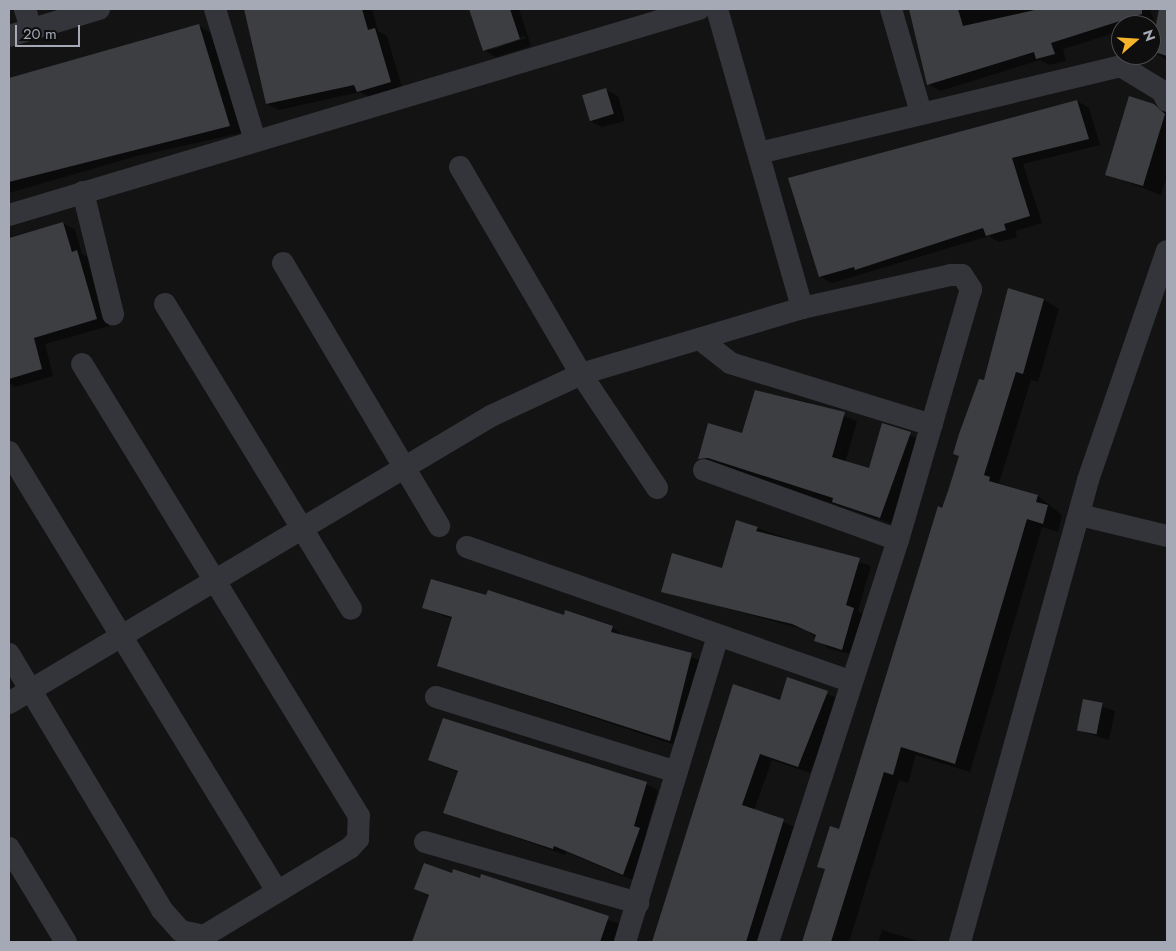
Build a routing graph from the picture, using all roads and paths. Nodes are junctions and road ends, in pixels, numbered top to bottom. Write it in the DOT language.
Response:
graph roads {
  1 [pos="99,9"];
  2 [pos="215,9"];
  3 [pos="699,9"];
  4 [pos="717,9"];
  5 [pos="891,9"];
  6 [pos="28,19"];
  7 [pos="9,36"];
  8 [pos="1167,101"];
  9 [pos="921,113"];
  10 [pos="255,141"];
  11 [pos="759,153"];
  12 [pos="460,167"];
  13 [pos="83,192"];
  14 [pos="9,215"];
  15 [pos="1167,251"];
  16 [pos="282,263"];
  17 [pos="165,304"];
  18 [pos="802,308"];
  19 [pos="113,314"];
  20 [pos="701,340"];
  21 [pos="82,364"];
  22 [pos="581,374"];
  23 [pos="932,424"];
  24 [pos="9,452"];
  25 [pos="704,470"];
  26 [pos="405,471"];
  27 [pos="657,488"];
  28 [pos="1080,515"];
  29 [pos="439,526"];
  30 [pos="304,528"];
  31 [pos="1167,536"];
  32 [pos="898,540"];
  33 [pos="467,547"];
  34 [pos="213,582"];
  35 [pos="351,609"];
  36 [pos="718,636"];
  37 [pos="120,637"];
  38 [pos="9,654"];
  39 [pos="849,681"];
  40 [pos="30,690"];
  41 [pos="436,697"];
  42 [pos="9,703"];
  43 [pos="677,772"];
  44 [pos="425,842"];
  45 [pos="9,848"];
  46 [pos="277,891"];
  47 [pos="638,902"];
  48 [pos="66,942"];
  49 [pos="625,942"];
  50 [pos="768,942"];
  51 [pos="960,942"];
  1 -- 6 [label="street"];
  2 -- 10 [label="street"];
  3 -- 10 [label="street"];
  4 -- 11 [label="street"];
  5 -- 9 [label="street"];
  6 -- 7 [label="street"];
  8 -- 9 [label="street"];
  9 -- 11 [label="street"];
  10 -- 13 [label="street"];
  11 -- 18 [label="street"];
  12 -- 22 [label="street"];
  13 -- 14 [label="street"];
  13 -- 19 [label="street"];
  15 -- 28 [label="street"];
  16 -- 26 [label="street"];
  17 -- 30 [label="street"];
  18 -- 20 [label="street"];
  18 -- 23 [label="street"];
  20 -- 22 [label="street"];
  20 -- 23 [label="street"];
  21 -- 34 [label="street"];
  22 -- 26 [label="street"];
  22 -- 27 [label="street"];
  23 -- 32 [label="street"];
  24 -- 37 [label="street"];
  25 -- 32 [label="street"];
  26 -- 29 [label="street"];
  26 -- 30 [label="street"];
  28 -- 31 [label="street"];
  28 -- 51 [label="street"];
  30 -- 34 [label="street"];
  30 -- 35 [label="street"];
  32 -- 39 [label="street"];
  33 -- 36 [label="street"];
  34 -- 37 [label="street"];
  34 -- 46 [label="street"];
  36 -- 39 [label="street"];
  36 -- 43 [label="street"];
  37 -- 40 [label="street"];
  37 -- 46 [label="street"];
  38 -- 40 [label="street"];
  39 -- 50 [label="street"];
  40 -- 42 [label="street"];
  40 -- 46 [label="street"];
  41 -- 43 [label="street"];
  43 -- 47 [label="street"];
  44 -- 47 [label="street"];
  45 -- 48 [label="street"];
  47 -- 49 [label="street"];
}
